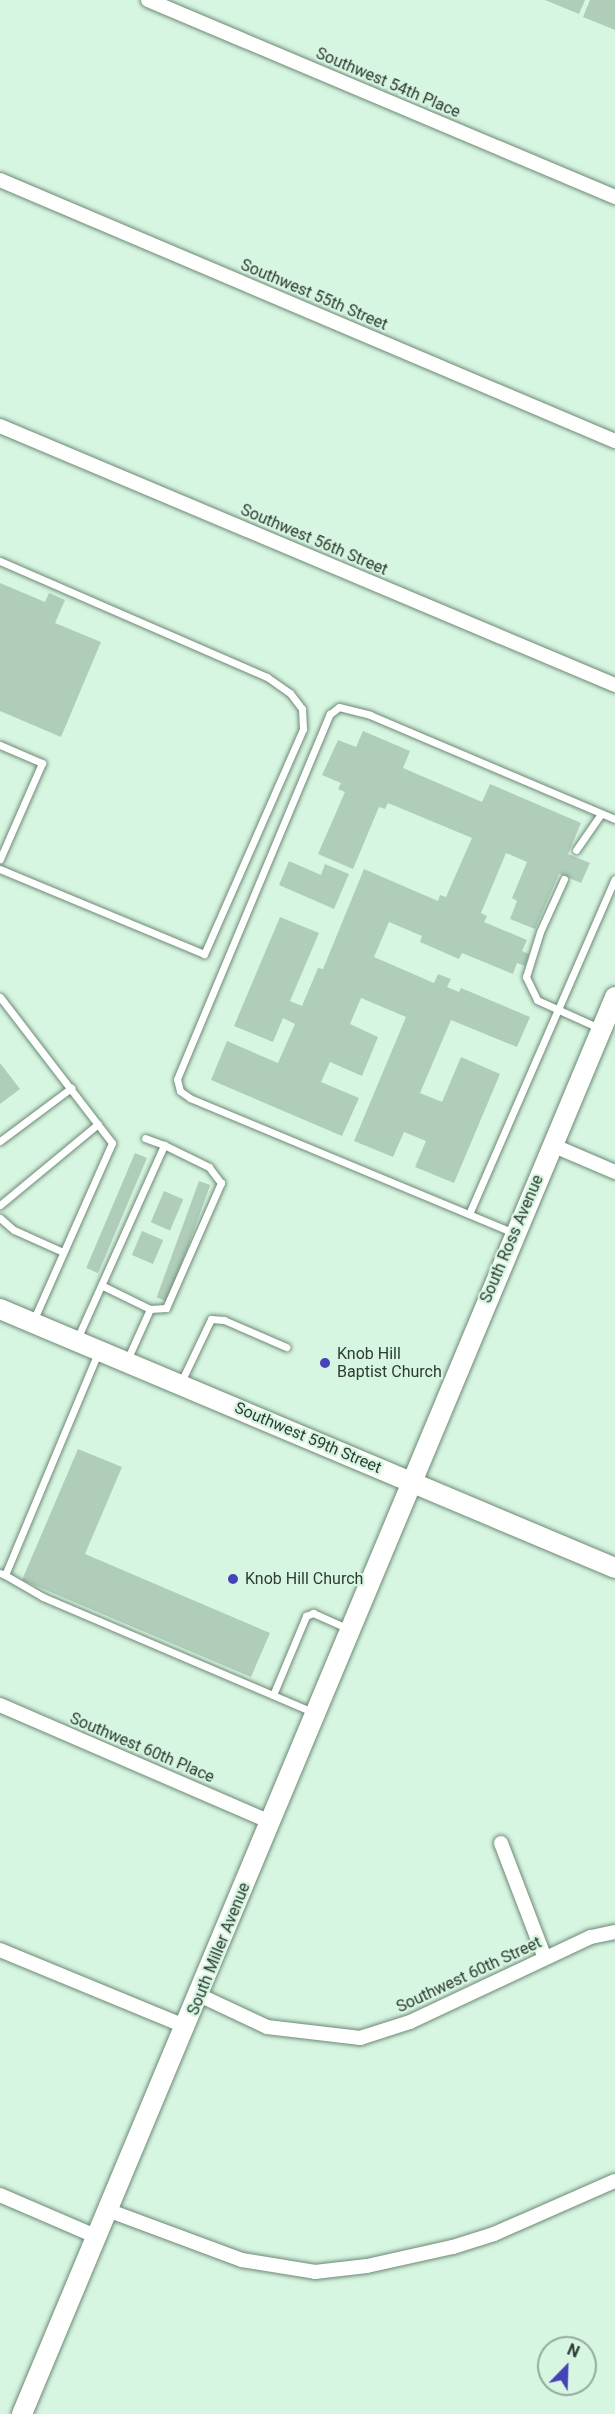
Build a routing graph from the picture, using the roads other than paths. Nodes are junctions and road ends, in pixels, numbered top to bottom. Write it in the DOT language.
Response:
graph roads {
  1 [pos="148,0"];
  2 [pos="0,180"];
  3 [pos="615,197"];
  4 [pos="0,426"];
  5 [pos="615,441"];
  6 [pos="0,561"];
  7 [pos="615,685"];
  8 [pos="0,745"];
  9 [pos="601,814"];
  10 [pos="615,819"];
  11 [pos="576,850"];
  12 [pos="0,859"];
  13 [pos="0,869"];
  14 [pos="564,879"];
  15 [pos="615,879"];
  16 [pos="0,997"];
  17 [pos="615,997"];
  18 [pos="556,1010"];
  19 [pos="601,1029"];
  20 [pos="71,1088"];
  21 [pos="99,1124"];
  22 [pos="145,1137"];
  23 [pos="0,1141"];
  24 [pos="164,1145"];
  25 [pos="552,1145"];
  26 [pos="615,1172"];
  27 [pos="0,1205"];
  28 [pos="470,1214"];
  29 [pos="0,1218"];
  30 [pos="514,1233"];
  31 [pos="63,1251"];
  32 [pos="104,1286"];
  33 [pos="0,1309"];
  34 [pos="150,1309"];
  35 [pos="32,1323"];
  36 [pos="76,1341"];
  37 [pos="286,1347"];
  38 [pos="99,1351"];
  39 [pos="126,1362"];
  40 [pos="180,1385"];
  41 [pos="411,1482"];
  42 [pos="615,1568"];
  43 [pos="2,1574"];
  44 [pos="350,1630"];
  45 [pos="273,1695"];
  46 [pos="0,1705"];
  47 [pos="316,1713"];
  48 [pos="271,1822"];
  49 [pos="501,1843"];
  50 [pos="615,1932"];
  51 [pos="0,1950"];
  52 [pos="545,1958"];
  53 [pos="199,1995"];
  54 [pos="187,2027"];
  55 [pos="615,2181"];
  56 [pos="0,2195"];
  57 [pos="110,2211"];
  58 [pos="95,2236"];
  59 [pos="22,2414"];
  1 -- 3 [label="street, Southwest 54th Place"];
  2 -- 5 [label="street, Southwest 55th Street"];
  4 -- 7 [label="street, Southwest 56th Street"];
  6 -- 13 [label="lane"];
  8 -- 12 [label="lane"];
  9 -- 10 [label="lane"];
  9 -- 11 [label="lane"];
  9 -- 28 [label="lane"];
  14 -- 18 [label="lane"];
  15 -- 18 [label="lane"];
  16 -- 20 [label="lane"];
  17 -- 19 [label="street, South Ross Avenue"];
  18 -- 19 [label="lane"];
  18 -- 28 [label="lane"];
  19 -- 25 [label="street, South Ross Avenue"];
  20 -- 21 [label="lane"];
  20 -- 23 [label="lane"];
  21 -- 27 [label="lane"];
  21 -- 31 [label="lane"];
  22 -- 24 [label="lane"];
  24 -- 32 [label="lane"];
  24 -- 34 [label="lane"];
  25 -- 26 [label="street"];
  25 -- 30 [label="street, South Ross Avenue"];
  28 -- 30 [label="lane"];
  29 -- 31 [label="lane"];
  30 -- 41 [label="street, South Ross Avenue"];
  31 -- 35 [label="lane"];
  32 -- 34 [label="lane"];
  32 -- 36 [label="lane"];
  33 -- 35 [label="street, Southwest 59th Street"];
  34 -- 39 [label="lane"];
  35 -- 36 [label="street, Southwest 59th Street"];
  36 -- 38 [label="street, Southwest 59th Street"];
  37 -- 40 [label="lane"];
  38 -- 39 [label="street, Southwest 59th Street"];
  38 -- 43 [label="lane"];
  39 -- 40 [label="street, Southwest 59th Street"];
  40 -- 41 [label="street, Southwest 59th Street"];
  41 -- 42 [label="street, Southwest 59th Street"];
  41 -- 44 [label="street, South Miller Avenue"];
  43 -- 45 [label="lane"];
  44 -- 45 [label="lane"];
  44 -- 47 [label="street, South Miller Avenue"];
  45 -- 47 [label="lane"];
  46 -- 48 [label="street, Southwest 60th Place"];
  47 -- 48 [label="street, South Miller Avenue"];
  48 -- 53 [label="street, South Miller Avenue"];
  49 -- 52 [label="street"];
  50 -- 52 [label="street, Southwest 60th Street"];
  51 -- 54 [label="street"];
  52 -- 53 [label="street, Southwest 60th Street"];
  53 -- 54 [label="street, South Miller Avenue"];
  54 -- 57 [label="street, South Miller Avenue"];
  55 -- 57 [label="street"];
  56 -- 58 [label="street"];
  57 -- 58 [label="street, South Miller Avenue"];
  58 -- 59 [label="street, South Miller Avenue"];
}
